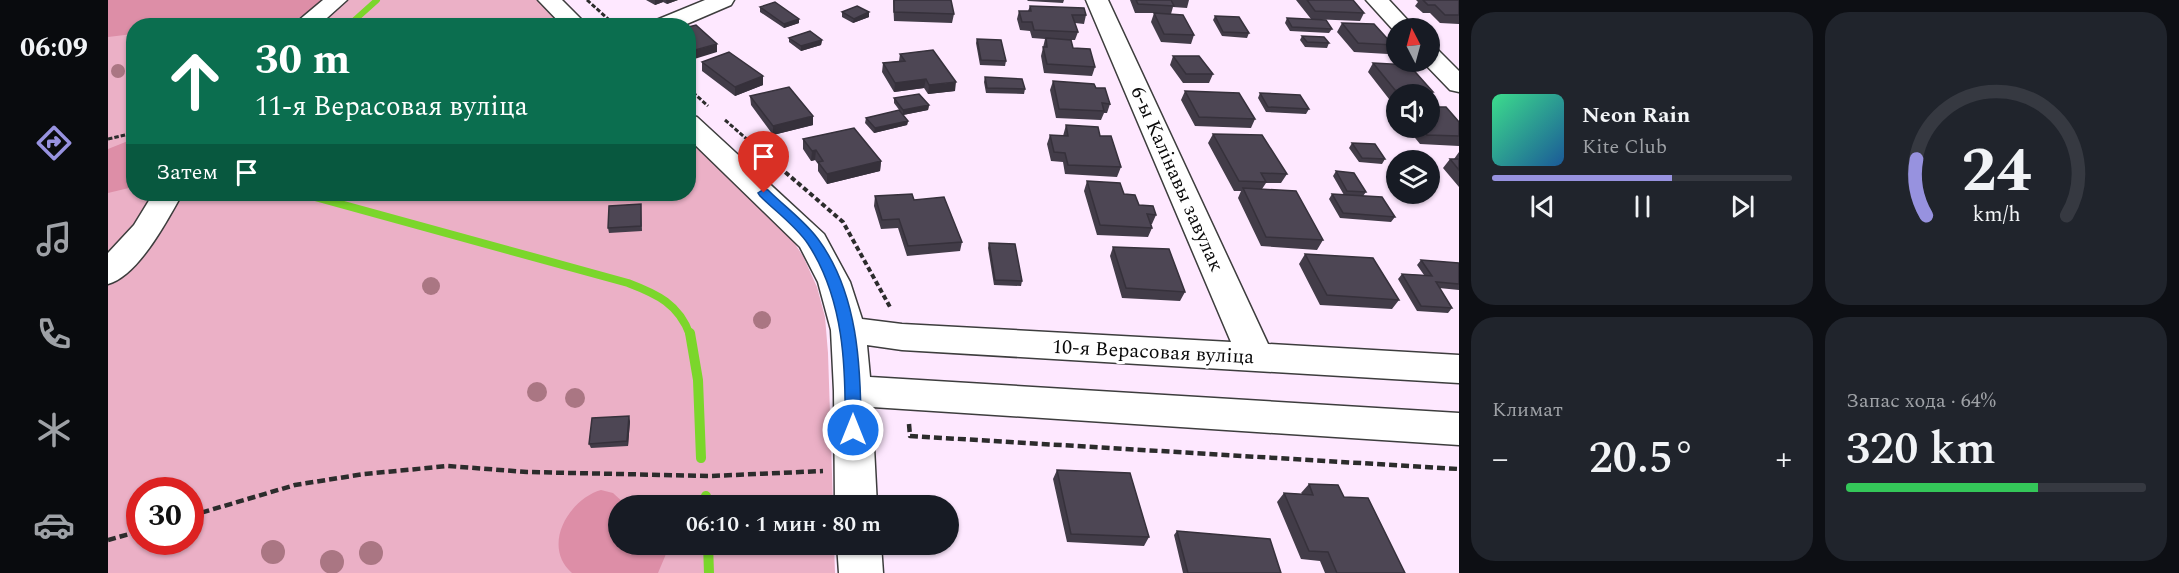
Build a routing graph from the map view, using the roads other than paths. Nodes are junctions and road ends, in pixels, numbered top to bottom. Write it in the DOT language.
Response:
graph roads {
  1 [pos="336,0"];
  2 [pos="549,0"];
  3 [pos="723,0"];
  4 [pos="1097,0"];
  5 [pos="1377,0"];
  6 [pos="313,18"];
  7 [pos="568,18"];
  8 [pos="681,18"];
  9 [pos="1394,18"];
  10 [pos="1440,65"];
  11 [pos="1459,85"];
  12 [pos="696,131"];
  13 [pos="163,201"];
  14 [pos="108,273"];
  15 [pos="848,330"];
  16 [pos="1256,358"];
  17 [pos="1459,369"];
  18 [pos="853,391"];
  19 [pos="1459,429"];
  20 [pos="855,487"];
  21 [pos="860,555"];
  22 [pos="861,573"];
  1 -- 6 [label="street"];
  2 -- 7 [label="street"];
  3 -- 8 [label="street"];
  4 -- 16 [label="street, 6-ы Калінавы завулак"];
  5 -- 9 [label="street"];
  10 -- 11 [label="street"];
  12 -- 15 [label="street"];
  13 -- 14 [label="street"];
  15 -- 16 [label="street, 10-я Верасовая вуліца"];
  15 -- 18 [label="street"];
  16 -- 17 [label="street, 10-я Верасовая вуліца"];
  18 -- 19 [label="street"];
  18 -- 20 [label="street"];
  21 -- 22 [label="street"];
}
